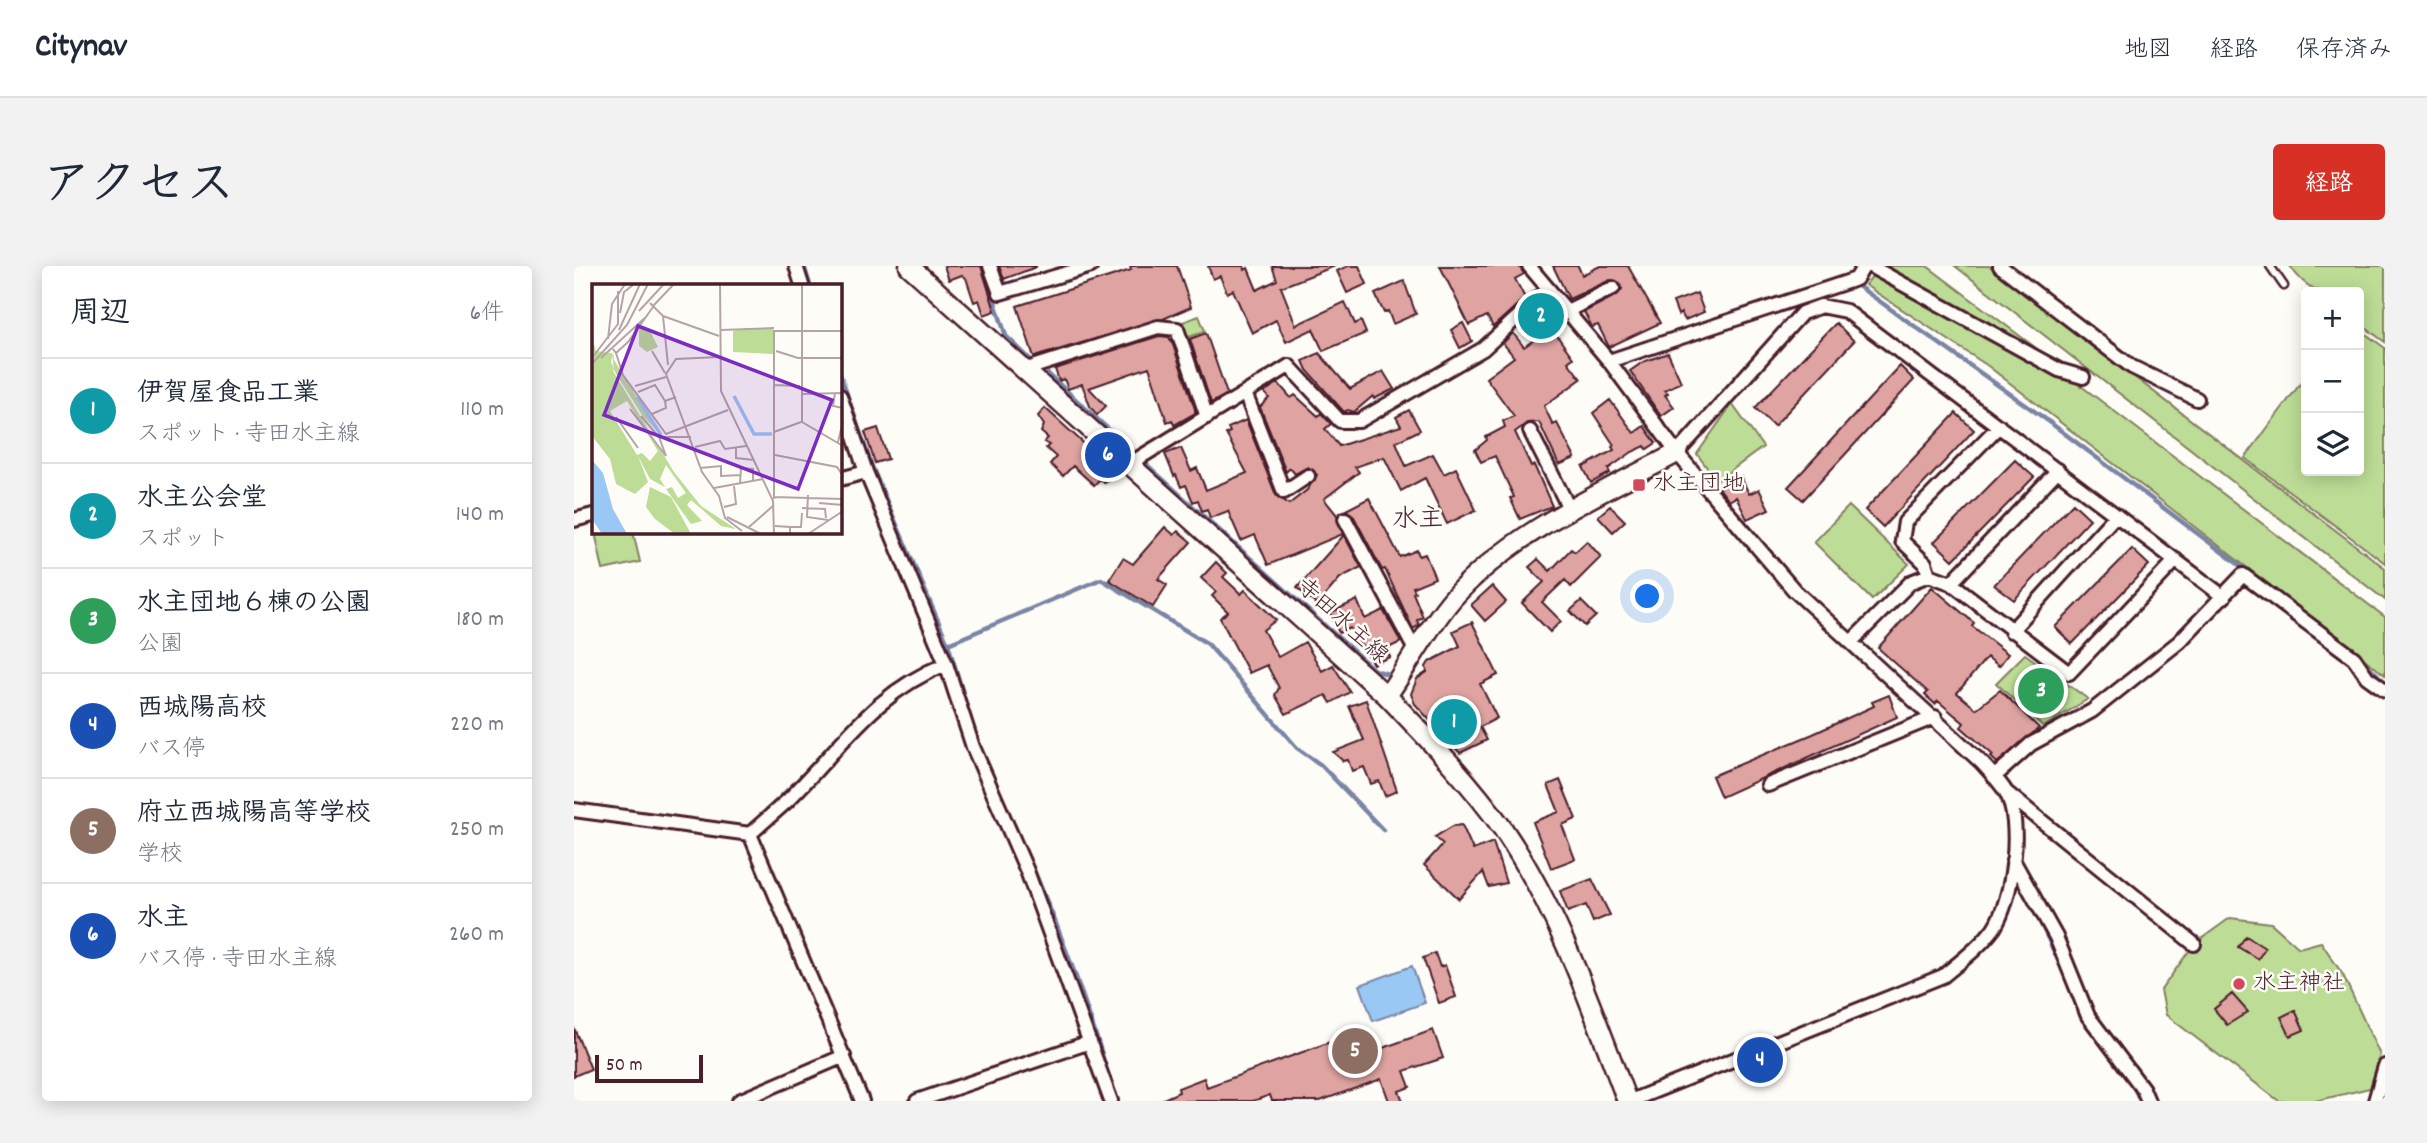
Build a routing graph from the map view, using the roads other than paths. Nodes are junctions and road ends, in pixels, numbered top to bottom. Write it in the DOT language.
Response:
graph roads {
  1 [pos="796,266"];
  2 [pos="909,266"];
  3 [pos="990,266"];
  4 [pos="1091,266"];
  5 [pos="1529,266"];
  6 [pos="1864,266"];
  7 [pos="1870,266"];
  8 [pos="2000,266"];
  9 [pos="2270,266"];
  10 [pos="802,284"];
  11 [pos="2284,286"];
  12 [pos="1613,288"];
  13 [pos="1546,290"];
  14 [pos="1565,312"];
  15 [pos="1609,360"];
  16 [pos="1024,370"];
  17 [pos="2083,377"];
  18 [pos="1245,393"];
  19 [pos="2197,399"];
  20 [pos="842,403"];
  21 [pos="1207,416"];
  22 [pos="1999,426"];
  23 [pos="1530,431"];
  24 [pos="1677,453"];
  25 [pos="1131,463"];
  26 [pos="2058,470"];
  27 [pos="866,472"];
  28 [pos="1308,477"];
  29 [pos="842,478"];
  30 [pos="1570,510"];
  31 [pos="592,515"];
  32 [pos="2116,515"];
  33 [pos="1345,519"];
  34 [pos="574,520"];
  35 [pos="2176,560"];
  36 [pos="1929,575"];
  37 [pos="1951,583"];
  38 [pos="2224,597"];
  39 [pos="2011,631"];
  40 [pos="1852,640"];
  41 [pos="1416,652"];
  42 [pos="946,664"];
  43 [pos="2385,690"];
  44 [pos="1387,696"];
  45 [pos="1935,718"];
  46 [pos="1994,777"];
  47 [pos="1768,785"];
  48 [pos="2007,793"];
  49 [pos="574,810"];
  50 [pos="750,834"];
  51 [pos="2013,860"];
  52 [pos="2194,944"];
  53 [pos="1090,1042"];
  54 [pos="844,1056"];
  55 [pos="2385,1066"];
  56 [pos="739,1101"];
  57 [pos="862,1101"];
  58 [pos="917,1101"];
  59 [pos="1111,1101"];
  60 [pos="1629,1101"];
  61 [pos="2148,1101"];
  62 [pos="2375,1101"];
  1 -- 10 [label="street"];
  2 -- 16 [label="main road, 寺田水主線"];
  3 -- 4 [label="street"];
  5 -- 13 [label="street"];
  6 -- 15 [label="street"];
  7 -- 17 [label="street"];
  8 -- 19 [label="street"];
  9 -- 11 [label="lane"];
  12 -- 14 [label="street"];
  13 -- 14 [label="street"];
  13 -- 18 [label="street"];
  14 -- 15 [label="street"];
  15 -- 24 [label="street"];
  16 -- 21 [label="street"];
  16 -- 25 [label="main road, 寺田水主線"];
  18 -- 21 [label="street"];
  18 -- 28 [label="street"];
  20 -- 27 [label="street"];
  21 -- 25 [label="street"];
  22 -- 24 [label="street"];
  22 -- 26 [label="street"];
  22 -- 36 [label="street"];
  23 -- 30 [label="street"];
  24 -- 30 [label="main road"];
  24 -- 40 [label="street"];
  25 -- 44 [label="main road, 寺田水主線"];
  26 -- 32 [label="street"];
  26 -- 37 [label="street"];
  27 -- 29 [label="street"];
  27 -- 42 [label="street"];
  30 -- 41 [label="main road"];
  31 -- 34 [label="street"];
  32 -- 35 [label="street"];
  32 -- 39 [label="street"];
  33 -- 41 [label="street"];
  35 -- 38 [label="street"];
  35 -- 39 [label="street"];
  36 -- 37 [label="street"];
  36 -- 40 [label="street"];
  37 -- 39 [label="street"];
  38 -- 43 [label="street"];
  38 -- 46 [label="street"];
  40 -- 45 [label="street"];
  41 -- 44 [label="main road"];
  42 -- 50 [label="street"];
  42 -- 53 [label="street"];
  44 -- 60 [label="main road, 寺田水主線"];
  45 -- 46 [label="street"];
  45 -- 47 [label="street"];
  46 -- 48 [label="street"];
  48 -- 51 [label="street"];
  48 -- 52 [label="street"];
  49 -- 50 [label="street"];
  50 -- 54 [label="street"];
  51 -- 60 [label="street"];
  51 -- 61 [label="street"];
  53 -- 58 [label="street"];
  53 -- 59 [label="street"];
  54 -- 56 [label="street"];
  54 -- 57 [label="street"];
  55 -- 62 [label="street"];
}
